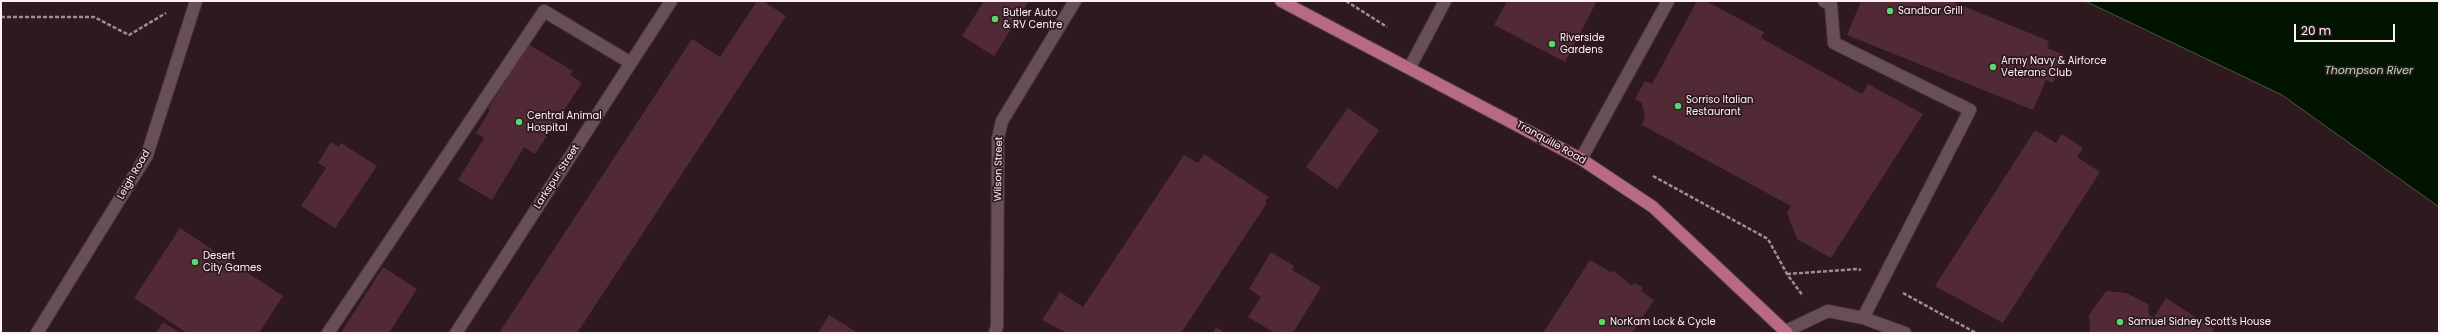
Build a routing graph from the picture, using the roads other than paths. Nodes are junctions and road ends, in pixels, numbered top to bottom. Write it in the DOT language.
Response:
graph roads {
  1 [pos="196,1"];
  2 [pos="671,1"];
  3 [pos="1075,1"];
  4 [pos="1281,1"];
  5 [pos="1444,1"];
  6 [pos="1668,1"];
  7 [pos="1824,1"];
  8 [pos="542,6"];
  9 [pos="631,63"];
  10 [pos="1410,68"];
  11 [pos="1581,159"];
  12 [pos="1863,318"];
  13 [pos="1787,332"];
  14 [pos="37,333"];
  15 [pos="328,333"];
  16 [pos="456,333"];
  17 [pos="995,333"];
  18 [pos="1905,333"];
  1 -- 14 [label="street, Leigh Road"];
  2 -- 9 [label="street, Larkspur Street"];
  3 -- 17 [label="street, Wilson Street"];
  4 -- 10 [label="main road, Tranquille Road"];
  5 -- 10 [label="street"];
  6 -- 11 [label="street"];
  7 -- 12 [label="street"];
  8 -- 9 [label="street"];
  8 -- 15 [label="street"];
  9 -- 16 [label="street, Larkspur Street"];
  10 -- 11 [label="main road, Tranquille Road"];
  11 -- 13 [label="main road, Tranquille Road"];
  12 -- 13 [label="street"];
  12 -- 18 [label="street"];
}
